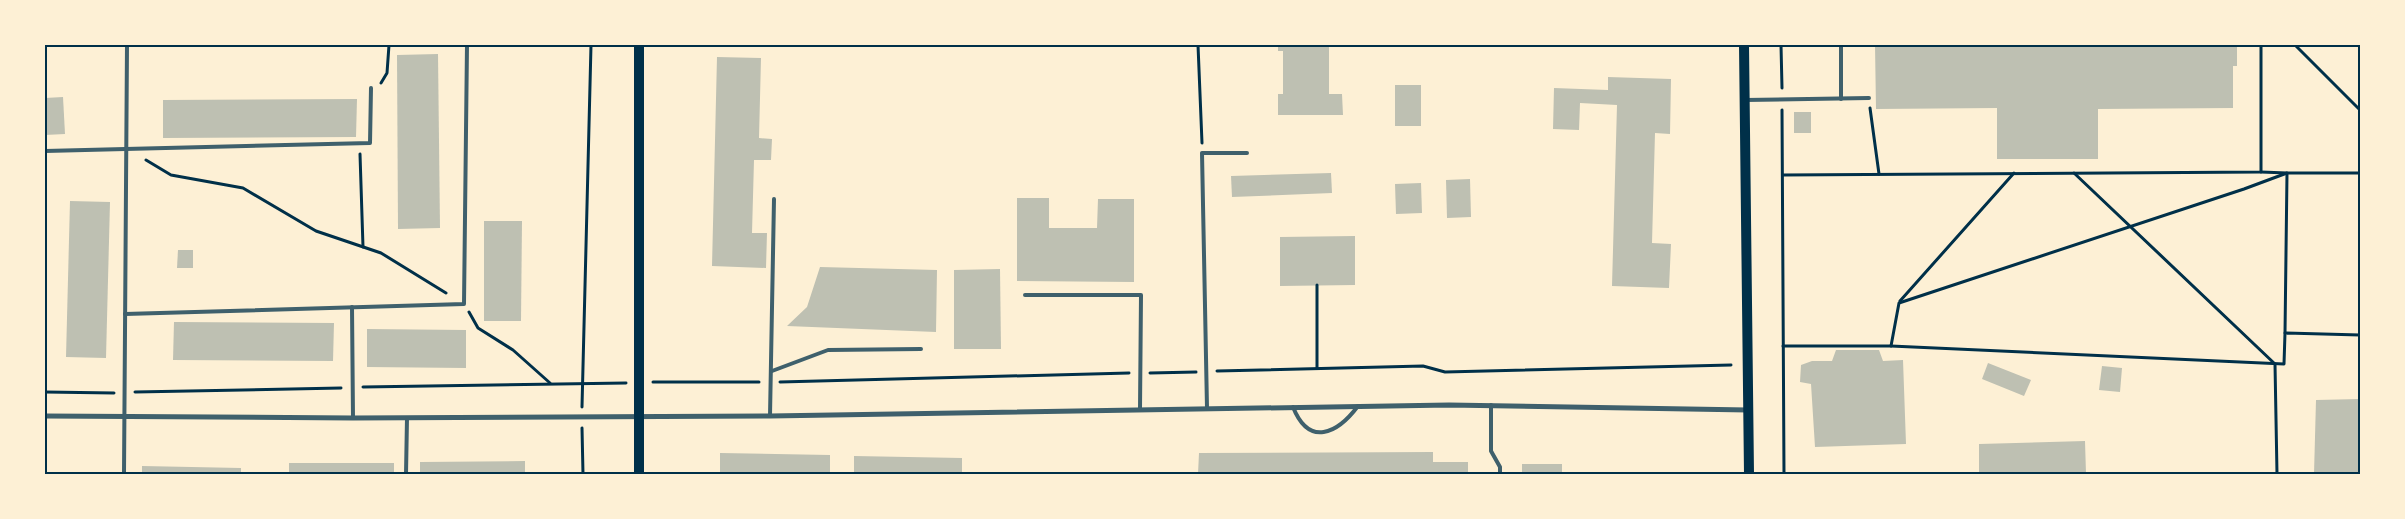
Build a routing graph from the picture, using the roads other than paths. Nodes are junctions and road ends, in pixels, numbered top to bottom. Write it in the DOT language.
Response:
graph roads {
  1 [pos="127,45"];
  2 [pos="466,45"];
  3 [pos="639,45"];
  4 [pos="1744,45"];
  5 [pos="1841,45"];
  6 [pos="371,88"];
  7 [pos="1869,98"];
  8 [pos="1841,99"];
  9 [pos="1745,100"];
  10 [pos="126,148"];
  11 [pos="45,151"];
  12 [pos="1247,153"];
  13 [pos="774,199"];
  14 [pos="1025,295"];
  15 [pos="352,307"];
  16 [pos="125,314"];
  17 [pos="921,349"];
  18 [pos="772,371"];
  19 [pos="1293,406"];
  20 [pos="1358,406"];
  21 [pos="1491,406"];
  22 [pos="1207,408"];
  23 [pos="1140,409"];
  24 [pos="1748,410"];
  25 [pos="45,416"];
  26 [pos="770,416"];
  27 [pos="125,417"];
  28 [pos="638,417"];
  29 [pos="353,418"];
  30 [pos="407,418"];
  31 [pos="124,474"];
  32 [pos="406,474"];
  33 [pos="639,474"];
  34 [pos="1500,474"];
  35 [pos="1749,474"];
  1 -- 10 [label="lane"];
  2 -- 15 [label="lane"];
  3 -- 28 [label="main road"];
  4 -- 9 [label="main road"];
  5 -- 8 [label="lane"];
  6 -- 10 [label="lane"];
  7 -- 8 [label="lane"];
  8 -- 9 [label="lane"];
  9 -- 24 [label="main road"];
  10 -- 11 [label="lane"];
  10 -- 16 [label="lane"];
  12 -- 22 [label="lane"];
  13 -- 18 [label="lane"];
  14 -- 23 [label="lane"];
  15 -- 16 [label="lane"];
  15 -- 29 [label="lane"];
  16 -- 27 [label="lane"];
  17 -- 18 [label="lane"];
  18 -- 26 [label="lane"];
  19 -- 20 [label="street"];
  19 -- 20 [label="lane"];
  19 -- 22 [label="street"];
  20 -- 21 [label="street"];
  21 -- 24 [label="street"];
  21 -- 34 [label="lane"];
  22 -- 23 [label="street"];
  23 -- 26 [label="street"];
  24 -- 35 [label="main road"];
  25 -- 27 [label="street"];
  26 -- 28 [label="street"];
  27 -- 29 [label="street"];
  27 -- 31 [label="lane"];
  28 -- 30 [label="street"];
  28 -- 33 [label="main road"];
  29 -- 30 [label="street"];
  30 -- 32 [label="lane"];
}
